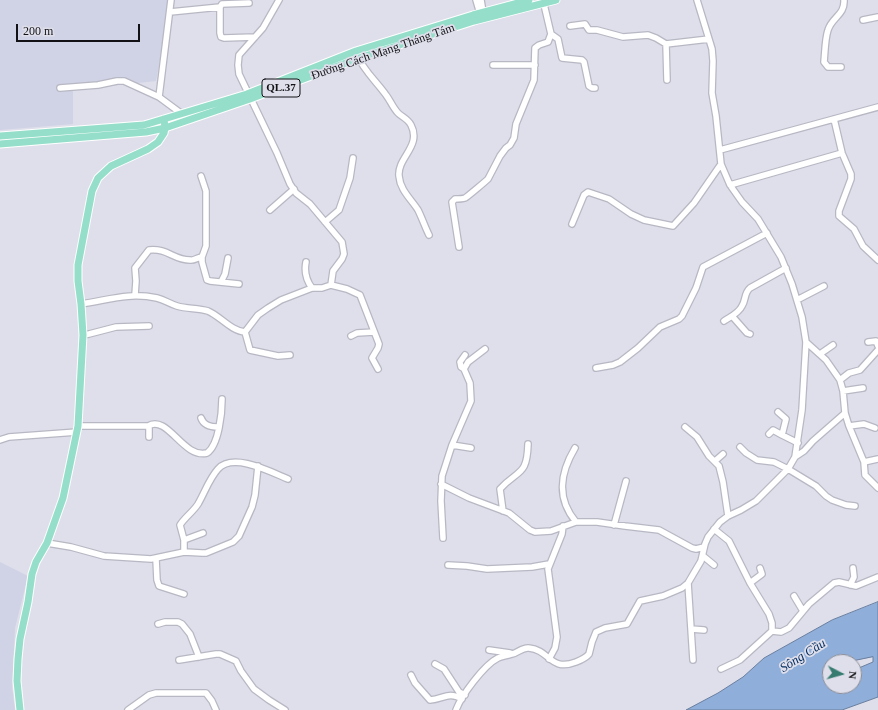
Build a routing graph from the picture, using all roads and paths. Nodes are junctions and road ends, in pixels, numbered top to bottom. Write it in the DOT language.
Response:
graph roads {
  1 [pos="171,0"];
  2 [pos="279,0"];
  3 [pos="476,0"];
  4 [pos="481,0"];
  5 [pos="529,0"];
  6 [pos="556,0"];
  7 [pos="697,0"];
  8 [pos="844,0"];
  9 [pos="543,2"];
  10 [pos="248,3"];
  11 [pos="220,7"];
  12 [pos="170,12"];
  13 [pos="482,16"];
  14 [pos="878,17"];
  15 [pos="863,20"];
  16 [pos="570,26"];
  17 [pos="551,34"];
  18 [pos="255,37"];
  19 [pos="709,39"];
  20 [pos="666,44"];
  21 [pos="357,55"];
  22 [pos="494,65"];
  23 [pos="535,65"];
  24 [pos="841,67"];
  25 [pos="667,80"];
  26 [pos="60,88"];
  27 [pos="596,88"];
  28 [pos="159,97"];
  29 [pos="249,97"];
  30 [pos="878,107"];
  31 [pos="182,114"];
  32 [pos="164,119"];
  33 [pos="834,119"];
  34 [pos="166,128"];
  35 [pos="0,136"];
  36 [pos="0,144"];
  37 [pos="720,150"];
  38 [pos="842,153"];
  39 [pos="352,158"];
  40 [pos="721,164"];
  41 [pos="201,176"];
  42 [pos="730,185"];
  43 [pos="294,189"];
  44 [pos="270,210"];
  45 [pos="325,222"];
  46 [pos="572,224"];
  47 [pos="767,233"];
  48 [pos="429,235"];
  49 [pos="459,247"];
  50 [pos="202,257"];
  51 [pos="228,258"];
  52 [pos="878,260"];
  53 [pos="306,262"];
  54 [pos="786,268"];
  55 [pos="221,282"];
  56 [pos="238,284"];
  57 [pos="331,285"];
  58 [pos="824,286"];
  59 [pos="312,288"];
  60 [pos="135,295"];
  61 [pos="797,300"];
  62 [pos="81,304"];
  63 [pos="732,316"];
  64 [pos="724,321"];
  65 [pos="149,326"];
  66 [pos="245,332"];
  67 [pos="374,332"];
  68 [pos="750,334"];
  69 [pos="82,335"];
  70 [pos="351,336"];
  71 [pos="806,342"];
  72 [pos="868,342"];
  73 [pos="833,345"];
  74 [pos="878,346"];
  75 [pos="485,349"];
  76 [pos="878,350"];
  77 [pos="820,354"];
  78 [pos="290,355"];
  79 [pos="465,355"];
  80 [pos="596,368"];
  81 [pos="378,369"];
  82 [pos="464,369"];
  83 [pos="840,380"];
  84 [pos="863,388"];
  85 [pos="843,391"];
  86 [pos="222,399"];
  87 [pos="778,412"];
  88 [pos="845,413"];
  89 [pos="201,418"];
  90 [pos="148,426"];
  91 [pos="849,426"];
  92 [pos="218,427"];
  93 [pos="685,427"];
  94 [pos="875,428"];
  95 [pos="77,429"];
  96 [pos="769,434"];
  97 [pos="782,435"];
  98 [pos="149,437"];
  99 [pos="0,440"];
  100 [pos="798,443"];
  101 [pos="528,444"];
  102 [pos="452,445"];
  103 [pos="471,448"];
  104 [pos="575,448"];
  105 [pos="740,448"];
  106 [pos="723,454"];
  107 [pos="795,457"];
  108 [pos="878,460"];
  109 [pos="715,461"];
  110 [pos="864,462"];
  111 [pos="258,466"];
  112 [pos="788,469"];
  113 [pos="288,478"];
  114 [pos="626,481"];
  115 [pos="441,484"];
  116 [pos="878,488"];
  117 [pos="855,506"];
  118 [pos="504,510"];
  119 [pos="728,516"];
  120 [pos="576,522"];
  121 [pos="614,525"];
  122 [pos="563,526"];
  123 [pos="714,529"];
  124 [pos="203,533"];
  125 [pos="443,538"];
  126 [pos="184,540"];
  127 [pos="47,543"];
  128 [pos="704,547"];
  129 [pos="184,552"];
  130 [pos="703,556"];
  131 [pos="156,559"];
  132 [pos="549,564"];
  133 [pos="448,565"];
  134 [pos="714,565"];
  135 [pos="760,568"];
  136 [pos="854,568"];
  137 [pos="878,577"];
  138 [pos="688,583"];
  139 [pos="750,584"];
  140 [pos="850,585"];
  141 [pos="184,594"];
  142 [pos="794,596"];
  143 [pos="804,611"];
  144 [pos="158,624"];
  145 [pos="691,629"];
  146 [pos="704,630"];
  147 [pos="772,632"];
  148 [pos="489,650"];
  149 [pos="514,654"];
  150 [pos="199,657"];
  151 [pos="549,659"];
  152 [pos="179,660"];
  153 [pos="693,660"];
  154 [pos="435,664"];
  155 [pos="721,669"];
  156 [pos="411,675"];
  157 [pos="463,697"];
  158 [pos="20,710"];
  159 [pos="128,710"];
  160 [pos="216,710"];
  161 [pos="285,710"];
  162 [pos="456,710"];
  1 -- 12 [label="street"];
  2 -- 18 [label="street"];
  3 -- 13 [label="street"];
  4 -- 13 [label="street"];
  5 -- 13 [label="main road, Đường Cách Mạng Tháng Tám / QL.37"];
  6 -- 9 [label="main road, Đường Cách Mạng Tháng Tám / QL.37"];
  7 -- 19 [label="street"];
  8 -- 24 [label="street"];
  9 -- 13 [label="main road, Đường Cách Mạng Tháng Tám / QL.37"];
  9 -- 17 [label="street"];
  10 -- 11 [label="street"];
  11 -- 12 [label="street"];
  11 -- 18 [label="street"];
  12 -- 28 [label="street"];
  13 -- 21 [label="main road, Đường Cách Mạng Tháng Tám / QL.37"];
  14 -- 15 [label="street"];
  16 -- 20 [label="street"];
  17 -- 23 [label="street"];
  17 -- 27 [label="street"];
  18 -- 29 [label="street"];
  19 -- 20 [label="street"];
  19 -- 37 [label="street"];
  20 -- 25 [label="street"];
  21 -- 29 [label="main road, Đường Cách Mạng Tháng Tám / QL.37"];
  21 -- 48 [label="street"];
  22 -- 23 [label="street"];
  23 -- 49 [label="street"];
  26 -- 28 [label="street"];
  28 -- 31 [label="street"];
  29 -- 31 [label="main road, Đường Cách Mạng Tháng Tám / QL.37"];
  29 -- 34 [label="main road, Đường Cách Mạng Tháng Tám / QL.37"];
  29 -- 43 [label="street"];
  30 -- 33 [label="street"];
  31 -- 32 [label="main road, Đường Cách Mạng Tháng Tám / QL.37"];
  32 -- 34 [label="main road"];
  32 -- 35 [label="main road, Đường Cách Mạng Tháng Tám / QL.37"];
  33 -- 37 [label="street"];
  33 -- 38 [label="street"];
  34 -- 36 [label="main road, Đường Cách Mạng Tháng Tám / QL.37"];
  34 -- 62 [label="main road"];
  37 -- 40 [label="street"];
  38 -- 42 [label="street"];
  38 -- 52 [label="street"];
  39 -- 45 [label="street"];
  40 -- 42 [label="street"];
  40 -- 46 [label="street"];
  41 -- 50 [label="street"];
  42 -- 47 [label="street"];
  43 -- 44 [label="street"];
  43 -- 45 [label="street"];
  45 -- 57 [label="street"];
  47 -- 54 [label="street"];
  47 -- 80 [label="street"];
  50 -- 55 [label="street"];
  50 -- 60 [label="street"];
  51 -- 55 [label="street"];
  53 -- 59 [label="street"];
  54 -- 61 [label="street"];
  54 -- 63 [label="street"];
  55 -- 56 [label="street"];
  57 -- 59 [label="street"];
  57 -- 67 [label="street"];
  58 -- 61 [label="street"];
  59 -- 66 [label="street"];
  60 -- 62 [label="street"];
  60 -- 66 [label="street"];
  61 -- 71 [label="street"];
  62 -- 69 [label="main road"];
  63 -- 64 [label="street"];
  63 -- 68 [label="street"];
  65 -- 69 [label="street"];
  66 -- 78 [label="street"];
  67 -- 70 [label="street"];
  67 -- 81 [label="street"];
  69 -- 95 [label="main road"];
  71 -- 77 [label="street"];
  71 -- 100 [label="street"];
  72 -- 74 [label="street"];
  73 -- 77 [label="street"];
  75 -- 82 [label="street"];
  76 -- 83 [label="street"];
  77 -- 83 [label="street"];
  79 -- 82 [label="street"];
  82 -- 102 [label="street"];
  83 -- 85 [label="street"];
  84 -- 85 [label="street"];
  85 -- 88 [label="street"];
  86 -- 92 [label="street"];
  87 -- 97 [label="street"];
  88 -- 91 [label="street"];
  88 -- 107 [label="street"];
  89 -- 92 [label="street"];
  90 -- 92 [label="street"];
  90 -- 95 [label="street"];
  90 -- 98 [label="street"];
  91 -- 94 [label="street"];
  91 -- 110 [label="street"];
  93 -- 109 [label="street"];
  95 -- 99 [label="street"];
  95 -- 127 [label="main road"];
  96 -- 97 [label="street"];
  97 -- 100 [label="street"];
  100 -- 107 [label="street"];
  101 -- 118 [label="street"];
  102 -- 103 [label="street"];
  102 -- 115 [label="street"];
  104 -- 120 [label="street"];
  105 -- 112 [label="street"];
  106 -- 109 [label="street"];
  107 -- 112 [label="street"];
  108 -- 110 [label="street"];
  109 -- 119 [label="street"];
  110 -- 116 [label="street"];
  111 -- 113 [label="street"];
  111 -- 126 [label="street"];
  111 -- 129 [label="street"];
  112 -- 117 [label="street"];
  112 -- 119 [label="street"];
  114 -- 121 [label="street"];
  115 -- 118 [label="street"];
  115 -- 125 [label="street"];
  118 -- 122 [label="street"];
  119 -- 123 [label="street"];
  120 -- 121 [label="street"];
  120 -- 122 [label="street"];
  121 -- 128 [label="street"];
  122 -- 132 [label="street"];
  123 -- 128 [label="street"];
  123 -- 139 [label="street"];
  124 -- 126 [label="street"];
  126 -- 129 [label="street"];
  127 -- 131 [label="street"];
  127 -- 158 [label="main road"];
  128 -- 130 [label="street"];
  129 -- 131 [label="street"];
  130 -- 134 [label="street"];
  130 -- 138 [label="street"];
  131 -- 141 [label="street"];
  132 -- 133 [label="street"];
  132 -- 151 [label="street"];
  135 -- 139 [label="street"];
  136 -- 140 [label="street"];
  137 -- 140 [label="street"];
  138 -- 145 [label="street"];
  138 -- 151 [label="street"];
  139 -- 147 [label="street"];
  140 -- 143 [label="street"];
  142 -- 143 [label="street"];
  143 -- 147 [label="street"];
  144 -- 150 [label="street"];
  145 -- 146 [label="street"];
  145 -- 153 [label="street"];
  147 -- 155 [label="street"];
  148 -- 149 [label="street"];
  149 -- 151 [label="street"];
  149 -- 157 [label="street"];
  150 -- 152 [label="street"];
  150 -- 161 [label="street"];
  154 -- 157 [label="street"];
  156 -- 157 [label="street"];
  157 -- 162 [label="street"];
  159 -- 160 [label="street"];
}
